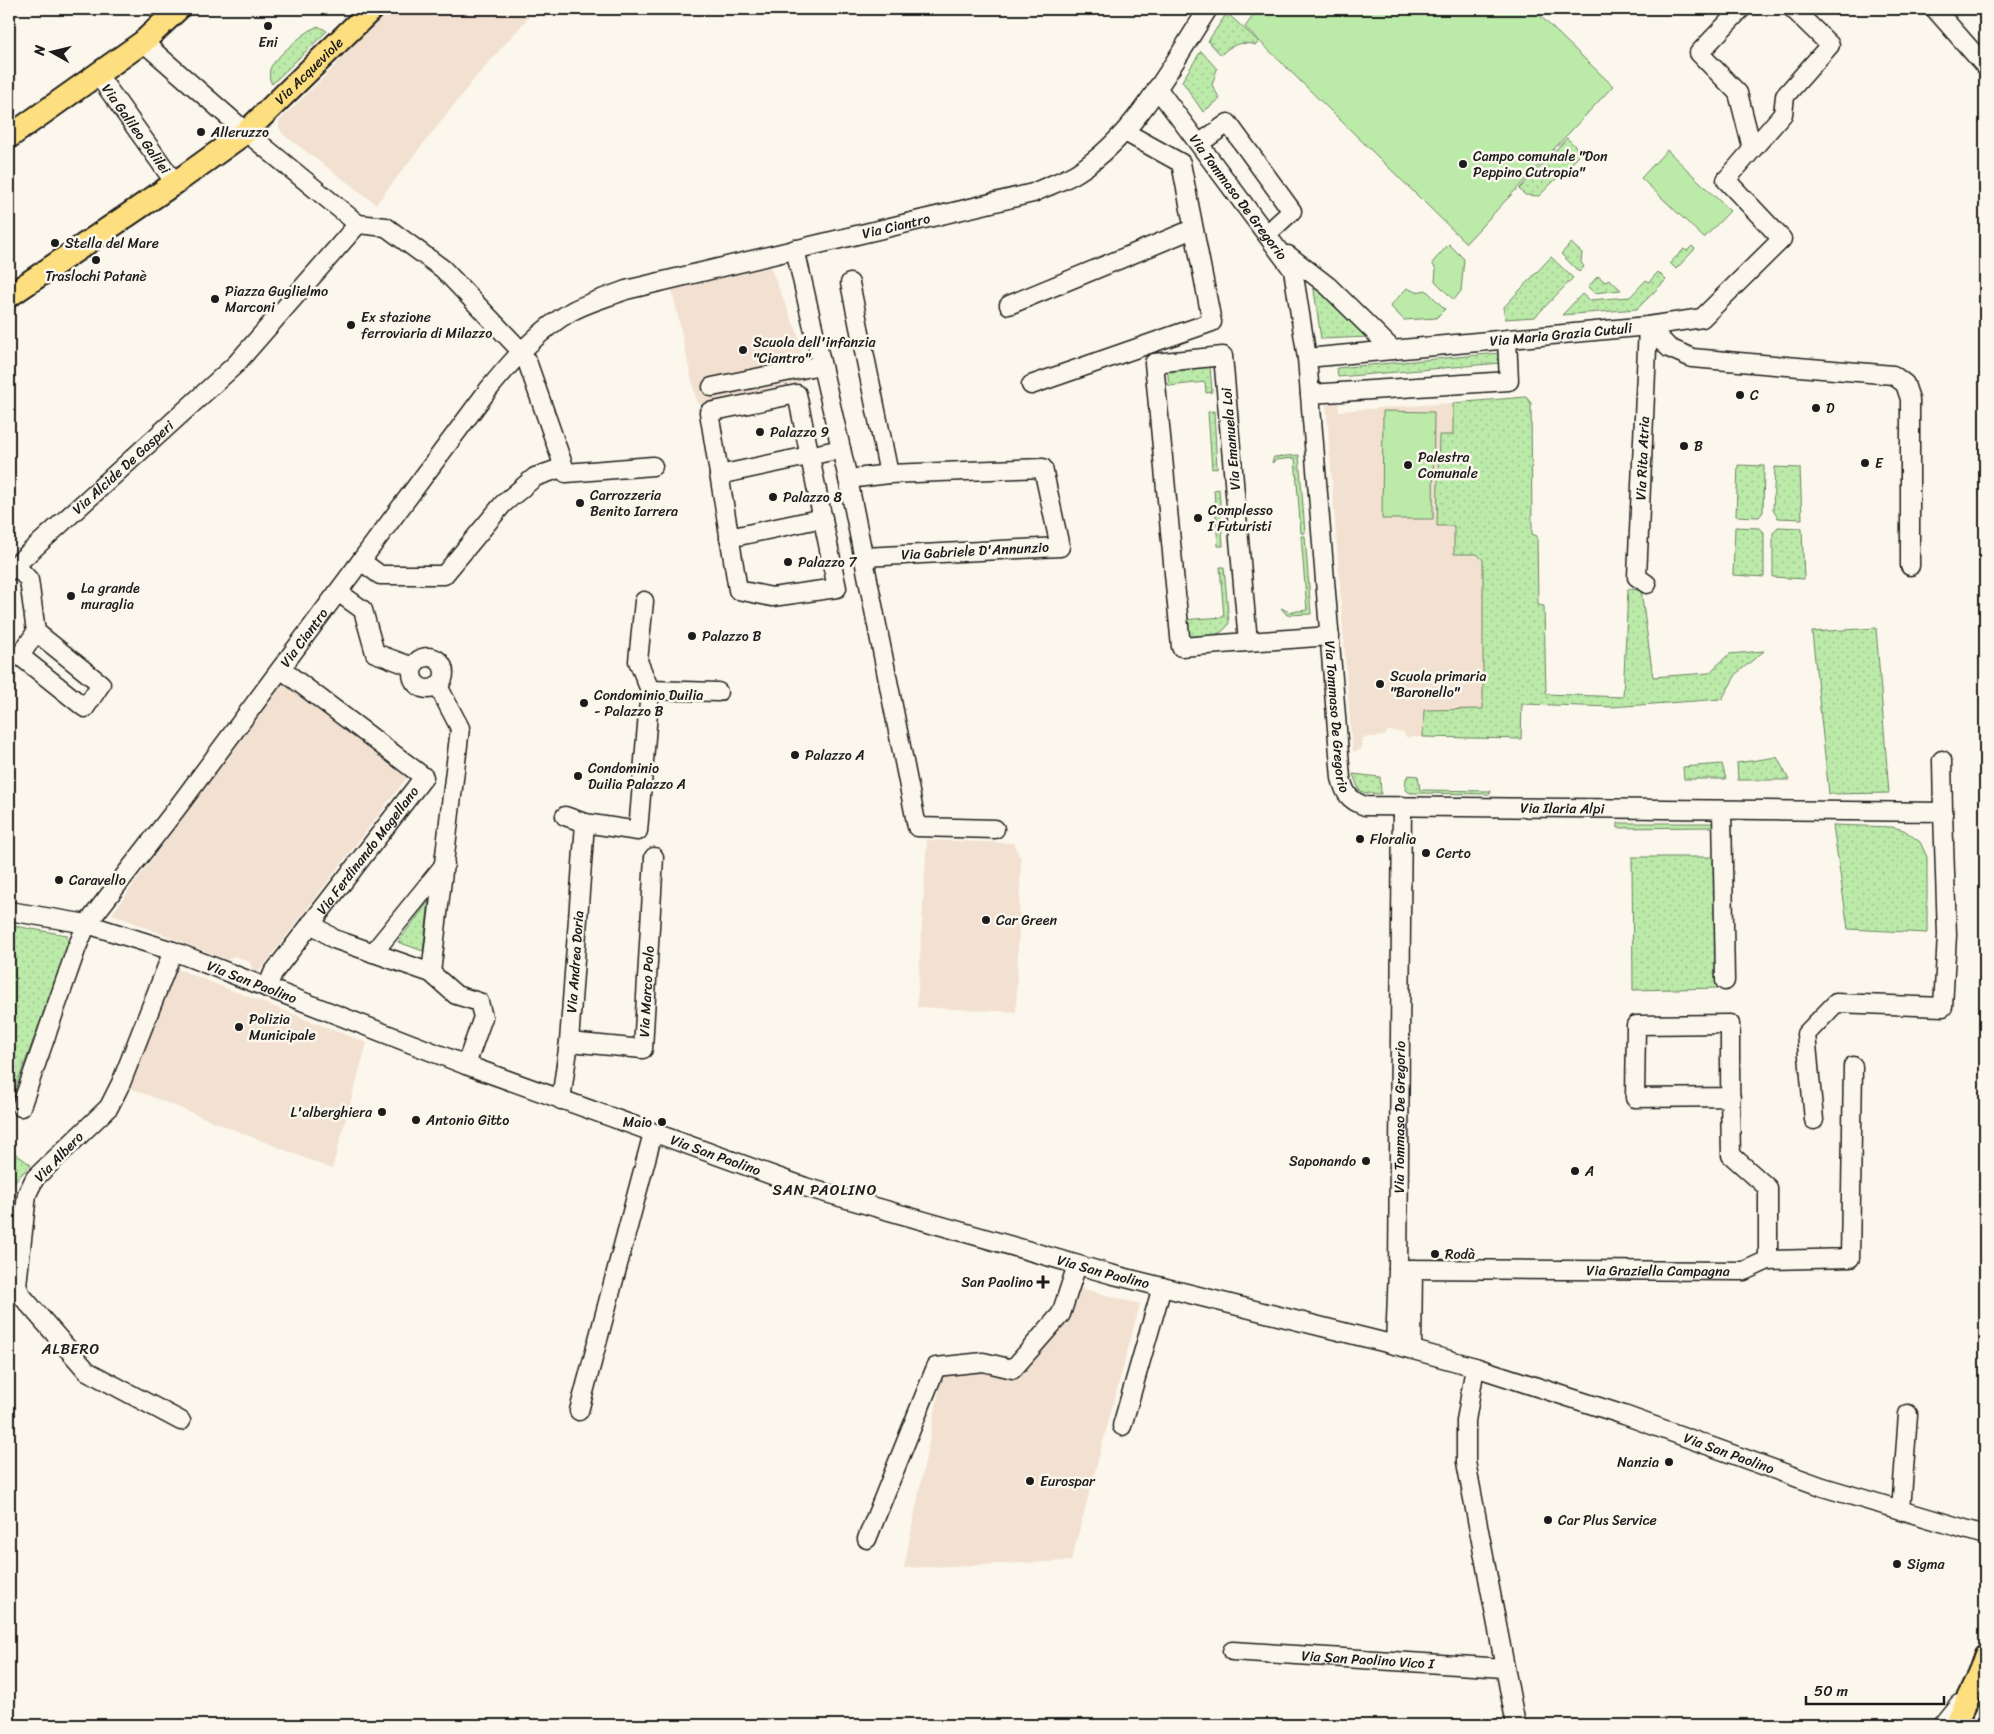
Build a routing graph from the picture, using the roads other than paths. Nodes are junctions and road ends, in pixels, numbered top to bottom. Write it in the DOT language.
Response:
graph roads {
  1 [pos="178,9"];
  2 [pos="372,9"];
  3 [pos="1208,9"];
  4 [pos="1741,9"];
  5 [pos="1793,9"];
  6 [pos="1934,9"];
  7 [pos="143,42"];
  8 [pos="1985,66"];
  9 [pos="98,75"];
  10 [pos="1157,88"];
  11 [pos="246,132"];
  12 [pos="1125,132"];
  13 [pos="9,137"];
  14 [pos="1200,143"];
  15 [pos="1752,148"];
  16 [pos="175,183"];
  17 [pos="358,224"];
  18 [pos="1193,229"];
  19 [pos="1272,240"];
  20 [pos="795,249"];
  21 [pos="850,282"];
  22 [pos="9,296"];
  23 [pos="1009,305"];
  24 [pos="1648,326"];
  25 [pos="1507,340"];
  26 [pos="1393,350"];
  27 [pos="521,351"];
  28 [pos="1307,358"];
  29 [pos="821,365"];
  30 [pos="1031,385"];
  31 [pos="712,387"];
  32 [pos="1310,394"];
  33 [pos="841,449"];
  34 [pos="810,455"];
  35 [pos="564,466"];
  36 [pos="653,466"];
  37 [pos="889,474"];
  38 [pos="719,476"];
  39 [pos="848,479"];
  40 [pos="823,518"];
  41 [pos="729,538"];
  42 [pos="864,557"];
  43 [pos="362,560"];
  44 [pos="1910,566"];
  45 [pos="12,568"];
  46 [pos="1648,584"];
  47 [pos="338,592"];
  48 [pos="644,601"];
  49 [pos="36,632"];
  50 [pos="1330,636"];
  51 [pos="1248,642"];
  52 [pos="281,669"];
  53 [pos="718,692"];
  54 [pos="650,698"];
  55 [pos="1942,760"];
  56 [pos="1402,806"];
  57 [pos="1722,810"];
  58 [pos="1944,812"];
  59 [pos="565,816"];
  60 [pos="585,823"];
  61 [pos="994,829"];
  62 [pos="654,858"];
  63 [pos="445,864"];
  64 [pos="9,911"];
  65 [pos="311,923"];
  66 [pos="88,924"];
  67 [pos="173,951"];
  68 [pos="373,953"];
  69 [pos="431,973"];
  70 [pos="1725,982"];
  71 [pos="267,988"];
  72 [pos="569,1042"];
  73 [pos="466,1065"];
  74 [pos="1853,1066"];
  75 [pos="1731,1097"];
  76 [pos="561,1100"];
  77 [pos="21,1107"];
  78 [pos="1814,1120"];
  79 [pos="654,1133"];
  80 [pos="1768,1260"];
  81 [pos="1077,1265"];
  82 [pos="1405,1269"];
  83 [pos="1162,1287"];
  84 [pos="1403,1347"];
  85 [pos="1474,1367"];
  86 [pos="579,1411"];
  87 [pos="1908,1414"];
  88 [pos="181,1421"];
  89 [pos="1122,1426"];
  90 [pos="1901,1510"];
  91 [pos="1985,1535"];
  92 [pos="867,1539"];
  93 [pos="1232,1651"];
  94 [pos="1985,1656"];
  95 [pos="1505,1668"];
  96 [pos="1976,1682"];
  97 [pos="1516,1725"];
  98 [pos="1942,1725"];
  99 [pos="1955,1725"];
  1 -- 7 [label="main road"];
  2 -- 11 [label="main road, Via Acqueviole"];
  3 -- 10 [label="street, Via Ciantro"];
  4 -- 15 [label="street"];
  5 -- 15 [label="street"];
  6 -- 8 [label="street"];
  7 -- 9 [label="main road"];
  7 -- 11 [label="street"];
  9 -- 13 [label="main road"];
  9 -- 16 [label="street, Via Galileo Galilei"];
  10 -- 12 [label="street, Via Ciantro"];
  10 -- 14 [label="street, Via Tommaso De Gregorio"];
  11 -- 16 [label="main road, Via Acqueviole"];
  11 -- 17 [label="street"];
  12 -- 18 [label="street"];
  12 -- 20 [label="street, Via Ciantro"];
  14 -- 19 [label="street, Via Tommaso De Gregorio"];
  14 -- 19 [label="street"];
  15 -- 24 [label="street, Via Maria Grazia Cutuli"];
  16 -- 22 [label="main road, Via Acqueviole"];
  17 -- 27 [label="street"];
  17 -- 45 [label="street, Via Alcide De Gasperi"];
  18 -- 23 [label="street"];
  18 -- 30 [label="street"];
  19 -- 26 [label="street"];
  19 -- 28 [label="street, Via Tommaso De Gregorio"];
  20 -- 27 [label="street, Via Ciantro"];
  20 -- 29 [label="street"];
  21 -- 37 [label="street"];
  24 -- 25 [label="street, Via Maria Grazia Cutuli"];
  24 -- 44 [label="street"];
  24 -- 46 [label="street, Via Rita Atria"];
  25 -- 26 [label="street, Via Maria Grazia Cutuli"];
  25 -- 32 [label="street"];
  26 -- 28 [label="street, Via Maria Grazia Cutuli"];
  27 -- 35 [label="street"];
  27 -- 43 [label="street, Via Ciantro"];
  28 -- 32 [label="street, Via Tommaso De Gregorio"];
  29 -- 31 [label="street"];
  29 -- 33 [label="street"];
  32 -- 50 [label="street, Via Tommaso De Gregorio"];
  33 -- 34 [label="street"];
  33 -- 39 [label="street"];
  34 -- 38 [label="street"];
  34 -- 38 [label="street"];
  34 -- 40 [label="street"];
  35 -- 36 [label="street"];
  35 -- 43 [label="street"];
  37 -- 39 [label="street, Via Gabriele D'Annunzio"];
  37 -- 42 [label="street, Via Gabriele D'Annunzio"];
  38 -- 41 [label="street"];
  39 -- 42 [label="street"];
  40 -- 41 [label="street"];
  40 -- 41 [label="street"];
  42 -- 61 [label="street"];
  43 -- 47 [label="street, Via Ciantro"];
  45 -- 49 [label="street"];
  47 -- 52 [label="street, Via Ciantro"];
  47 -- 63 [label="street"];
  48 -- 54 [label="street"];
  49 -- 49 [label="street"];
  50 -- 51 [label="street"];
  50 -- 56 [label="street, Via Tommaso De Gregorio"];
  51 -- 51 [label="street, Via Emanuela Loi"];
  52 -- 65 [label="street, Via Ferdinando Magellano"];
  52 -- 66 [label="street, Via Ciantro"];
  53 -- 54 [label="street"];
  54 -- 60 [label="street"];
  55 -- 58 [label="street"];
  56 -- 57 [label="street, Via Ilaria Alpi"];
  56 -- 82 [label="street, Via Tommaso De Gregorio"];
  57 -- 58 [label="street, Via Ilaria Alpi"];
  57 -- 70 [label="street"];
  58 -- 78 [label="street"];
  59 -- 60 [label="street"];
  60 -- 72 [label="street, Via Andrea Doria"];
  62 -- 72 [label="street, Via Marco Polo"];
  63 -- 68 [label="street"];
  63 -- 69 [label="street"];
  64 -- 66 [label="street, Via San Paolino"];
  65 -- 68 [label="street, Via Ferdinando Magellano"];
  65 -- 71 [label="street, Via Ferdinando Magellano"];
  66 -- 67 [label="street, Via San Paolino"];
  66 -- 77 [label="street, Via Ciantro"];
  67 -- 71 [label="street, Via San Paolino"];
  67 -- 88 [label="street, Via Albero"];
  68 -- 69 [label="street, Via Ferdinando Magellano"];
  69 -- 73 [label="street, Via Ferdinando Magellano"];
  71 -- 73 [label="street, Via San Paolino"];
  72 -- 76 [label="street, Via Andrea Doria"];
  73 -- 76 [label="street, Via San Paolino"];
  74 -- 80 [label="street"];
  75 -- 75 [label="street"];
  75 -- 80 [label="street"];
  76 -- 79 [label="street, Via San Paolino"];
  79 -- 81 [label="street, Via San Paolino"];
  79 -- 86 [label="street"];
  80 -- 82 [label="street, Via Graziella Campagna"];
  81 -- 83 [label="street, Via San Paolino"];
  81 -- 92 [label="street"];
  82 -- 84 [label="street, Via Tommaso De Gregorio"];
  83 -- 84 [label="street, Via San Paolino"];
  83 -- 89 [label="street"];
  84 -- 85 [label="street, Via San Paolino"];
  85 -- 90 [label="street, Via San Paolino"];
  85 -- 95 [label="street"];
  87 -- 90 [label="street"];
  90 -- 91 [label="street, Via San Paolino"];
  93 -- 95 [label="street, Via San Paolino Vico I"];
  94 -- 96 [label="main road"];
  95 -- 97 [label="street"];
  96 -- 98 [label="street"];
  96 -- 99 [label="main road"];
}
